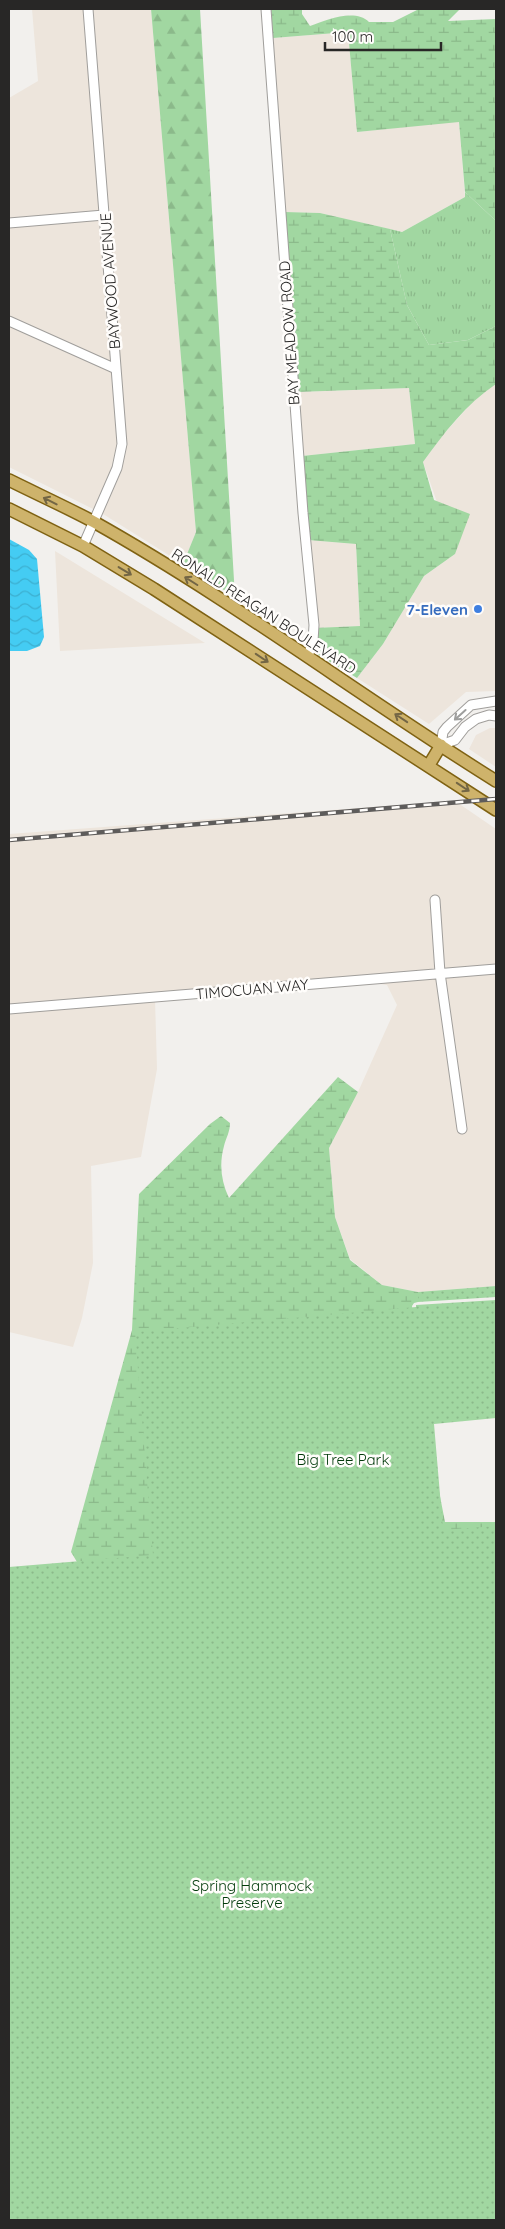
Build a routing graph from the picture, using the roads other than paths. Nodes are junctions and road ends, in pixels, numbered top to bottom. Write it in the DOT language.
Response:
graph roads {
  1 [pos="88,9"];
  2 [pos="266,9"];
  3 [pos="104,215"];
  4 [pos="9,223"];
  5 [pos="9,321"];
  6 [pos="116,369"];
  7 [pos="9,480"];
  8 [pos="9,509"];
  9 [pos="93,522"];
  10 [pos="83,546"];
  11 [pos="308,656"];
  12 [pos="496,701"];
  13 [pos="496,716"];
  14 [pos="441,745"];
  15 [pos="429,765"];
  16 [pos="496,781"];
  17 [pos="496,810"];
  18 [pos="435,900"];
  19 [pos="496,969"];
  20 [pos="440,973"];
  21 [pos="9,1009"];
  22 [pos="462,1129"];
  1 -- 3 [label="street, BAYWOOD AVENUE"];
  2 -- 11 [label="street, BAY MEADOW ROAD"];
  3 -- 4 [label="street"];
  3 -- 6 [label="street, BAYWOOD AVENUE"];
  5 -- 6 [label="street"];
  6 -- 9 [label="street, BAYWOOD AVENUE"];
  9 -- 7 [label="main road, RONALD REAGAN BOULEVARD, one-way"];
  8 -- 10 [label="main road"];
  9 -- 10 [label="street, BAYWOOD AVENUE"];
  11 -- 9 [label="main road, RONALD REAGAN BOULEVARD, one-way"];
  10 -- 15 [label="main road, one-way"];
  14 -- 11 [label="main road, RONALD REAGAN BOULEVARD, one-way"];
  12 -- 14 [label="street, one-way"];
  13 -- 14 [label="street"];
  14 -- 15 [label="main road"];
  14 -- 16 [label="main road, RONALD REAGAN BOULEVARD"];
  15 -- 17 [label="main road, one-way"];
  18 -- 20 [label="street"];
  19 -- 20 [label="street, TIMOCUAN WAY"];
  20 -- 21 [label="street, TIMOCUAN WAY"];
  20 -- 22 [label="street"];
}
